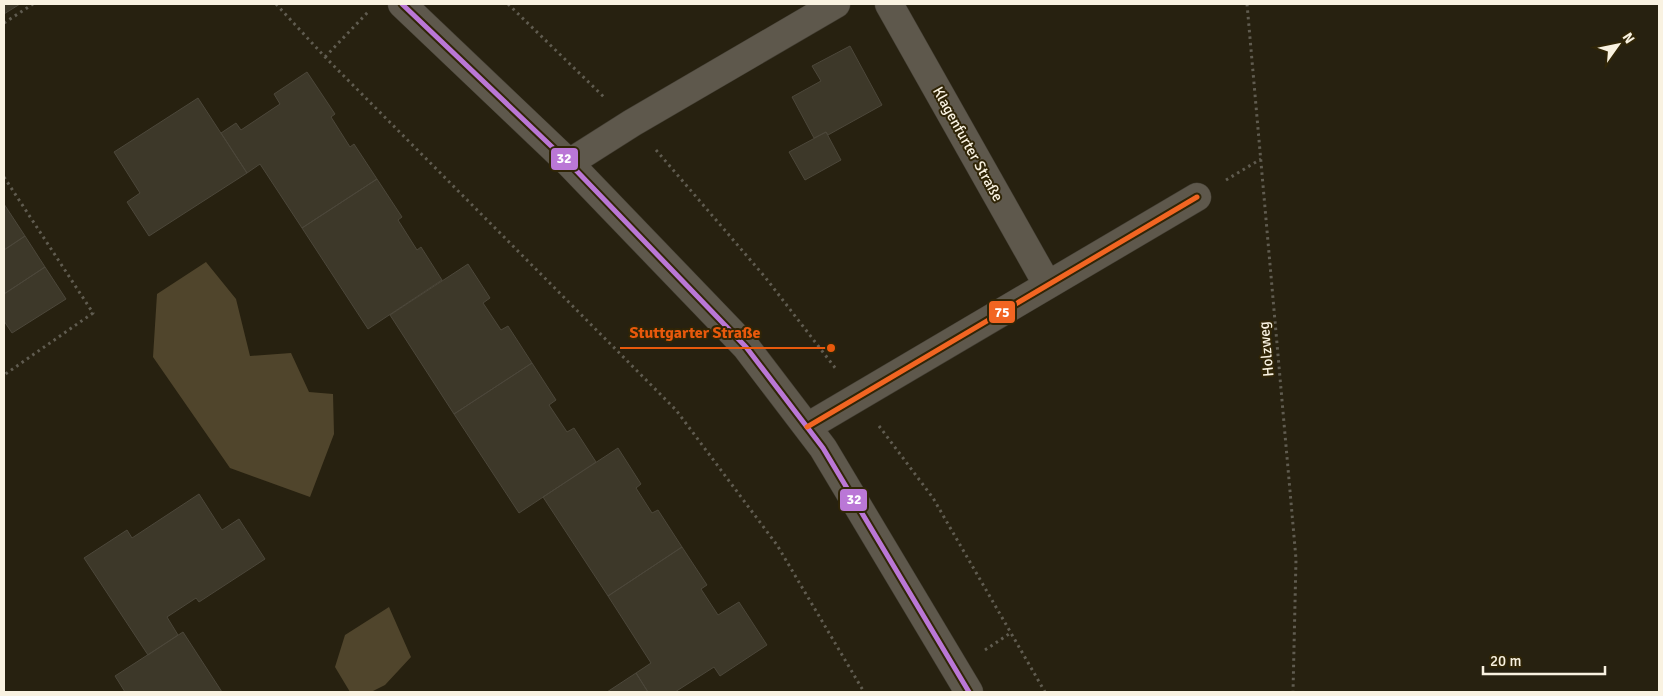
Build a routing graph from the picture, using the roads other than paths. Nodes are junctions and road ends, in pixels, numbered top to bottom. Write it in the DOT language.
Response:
graph roads {
  1 [pos="402,4"];
  2 [pos="836,4"];
  3 [pos="889,4"];
  4 [pos="569,163"];
  5 [pos="1197,196"];
  6 [pos="1047,284"];
  7 [pos="807,427"];
  8 [pos="969,692"];
  1 -- 4 [label="street"];
  2 -- 4 [label="street"];
  3 -- 6 [label="street, Klagenfurter Straße"];
  4 -- 7 [label="street"];
  5 -- 6 [label="street"];
  6 -- 7 [label="street"];
  7 -- 8 [label="street"];
}
